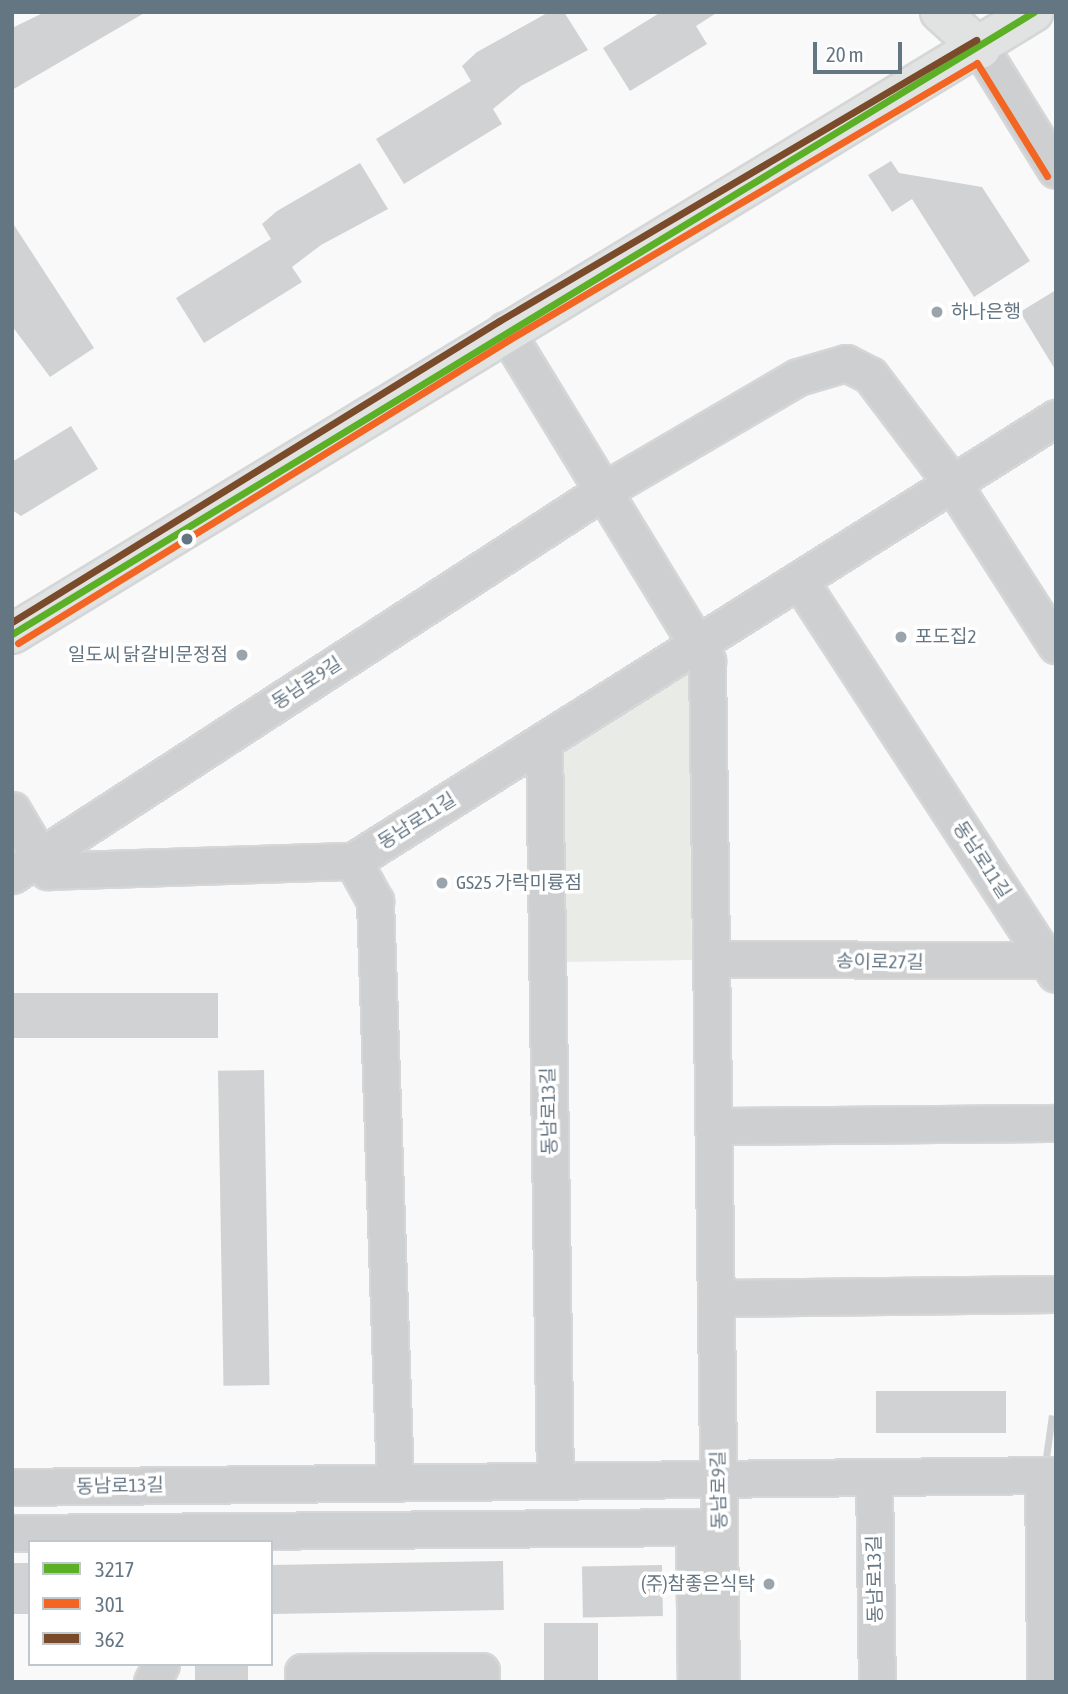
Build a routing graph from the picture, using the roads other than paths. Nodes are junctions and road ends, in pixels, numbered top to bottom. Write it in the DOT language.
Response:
graph roads {
  1 [pos="940,12"];
  2 [pos="1034,12"];
  3 [pos="981,49"];
  4 [pos="1056,170"];
  5 [pos="505,330"];
  6 [pos="1056,418"];
  7 [pos="952,483"];
  8 [pos="603,491"];
  9 [pos="799,580"];
  10 [pos="12,634"];
  11 [pos="1056,645"];
  12 [pos="698,647"];
  13 [pos="544,741"];
  14 [pos="12,810"];
  15 [pos="354,861"];
  16 [pos="26,866"];
  17 [pos="711,959"];
  18 [pos="1054,966"];
  19 [pos="1056,1123"];
  20 [pos="713,1125"];
  21 [pos="1056,1294"];
  22 [pos="716,1298"];
  23 [pos="1049,1475"];
  24 [pos="874,1477"];
  25 [pos="719,1479"];
  26 [pos="555,1481"];
  27 [pos="395,1482"];
  28 [pos="12,1487"];
  29 [pos="12,1534"];
  30 [pos="172,1537"];
  31 [pos="1050,1629"];
  32 [pos="160,1666"];
  33 [pos="152,1682"];
  34 [pos="303,1682"];
  35 [pos="481,1682"];
  36 [pos="696,1682"];
  37 [pos="721,1682"];
  38 [pos="877,1682"];
  39 [pos="1045,1682"];
  1 -- 3 [label="main road"];
  2 -- 3 [label="main road"];
  3 -- 4 [label="street"];
  3 -- 5 [label="main road"];
  5 -- 8 [label="street, 동남로9길"];
  5 -- 10 [label="main road"];
  6 -- 7 [label="street, 동남로11길"];
  7 -- 8 [label="street"];
  7 -- 9 [label="street, 동남로11길"];
  7 -- 11 [label="street"];
  8 -- 12 [label="street, 동남로9길"];
  8 -- 16 [label="street, 동남로9길"];
  9 -- 12 [label="street, 동남로11길"];
  9 -- 18 [label="street, 동남로11길"];
  12 -- 13 [label="street, 동남로11길"];
  12 -- 17 [label="street, 동남로9길"];
  13 -- 15 [label="street, 동남로11길"];
  13 -- 26 [label="street, 동남로13길"];
  14 -- 16 [label="street"];
  15 -- 16 [label="street"];
  15 -- 27 [label="street"];
  17 -- 18 [label="street, 송이로27길"];
  17 -- 20 [label="street, 동남로9길"];
  19 -- 20 [label="street"];
  20 -- 22 [label="street, 동남로9길"];
  21 -- 22 [label="street"];
  22 -- 25 [label="street, 동남로9길"];
  23 -- 24 [label="street, 동남로13길"];
  23 -- 31 [label="street"];
  24 -- 25 [label="street, 동남로13길"];
  24 -- 38 [label="street, 동남로13길"];
  25 -- 26 [label="street, 동남로13길"];
  25 -- 37 [label="street, 동남로9길"];
  26 -- 27 [label="street, 동남로13길"];
  27 -- 28 [label="street, 동남로13길"];
  29 -- 30 [label="street"];
  30 -- 36 [label="street"];
  31 -- 39 [label="street"];
  32 -- 33 [label="street"];
  34 -- 35 [label="street"];
}
